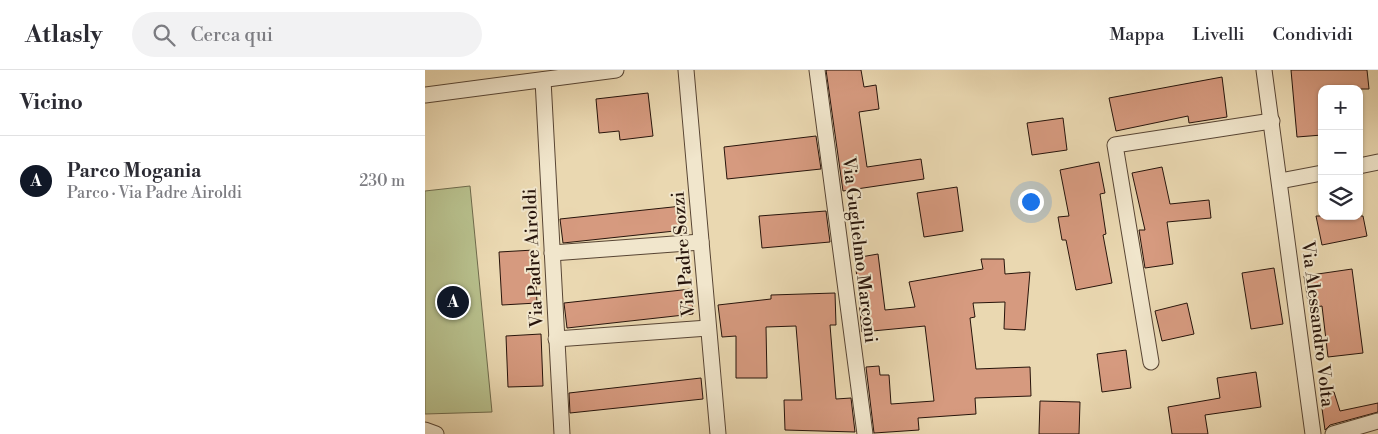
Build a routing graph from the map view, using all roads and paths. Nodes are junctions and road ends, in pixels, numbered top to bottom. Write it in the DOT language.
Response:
graph roads {
  1 [pos="616,70"];
  2 [pos="686,70"];
  3 [pos="817,70"];
  4 [pos="1264,70"];
  5 [pos="543,80"];
  6 [pos="425,95"];
  7 [pos="1271,121"];
  8 [pos="1378,162"];
  9 [pos="1363,165"];
  10 [pos="1318,174"];
  11 [pos="1280,181"];
  12 [pos="701,242"];
  13 [pos="552,253"];
  14 [pos="708,328"];
  15 [pos="556,339"];
  16 [pos="1151,362"];
  17 [pos="1378,421"];
  18 [pos="425,430"];
  19 [pos="436,434"];
  20 [pos="561,434"];
  21 [pos="718,434"];
  22 [pos="865,434"];
  23 [pos="1313,434"];
  24 [pos="1333,434"];
  1 -- 5 [label="street"];
  2 -- 12 [label="street, Via Padre Sozzi"];
  3 -- 22 [label="street, Via Guglielmo Marconi"];
  4 -- 7 [label="street, Via Alessandro Volta"];
  5 -- 6 [label="street"];
  5 -- 13 [label="street, Via Padre Airoldi"];
  7 -- 11 [label="street, Via Alessandro Volta"];
  7 -- 16 [label="street"];
  8 -- 9 [label="street"];
  10 -- 11 [label="street"];
  11 -- 23 [label="street, Via Alessandro Volta"];
  12 -- 13 [label="street"];
  12 -- 14 [label="street, Via Padre Sozzi"];
  13 -- 15 [label="street, Via Padre Airoldi"];
  14 -- 15 [label="street"];
  14 -- 21 [label="street, Via Padre Sozzi"];
  15 -- 20 [label="street, Via Padre Airoldi"];
  17 -- 24 [label="street"];
  18 -- 19 [label="street"];
}
